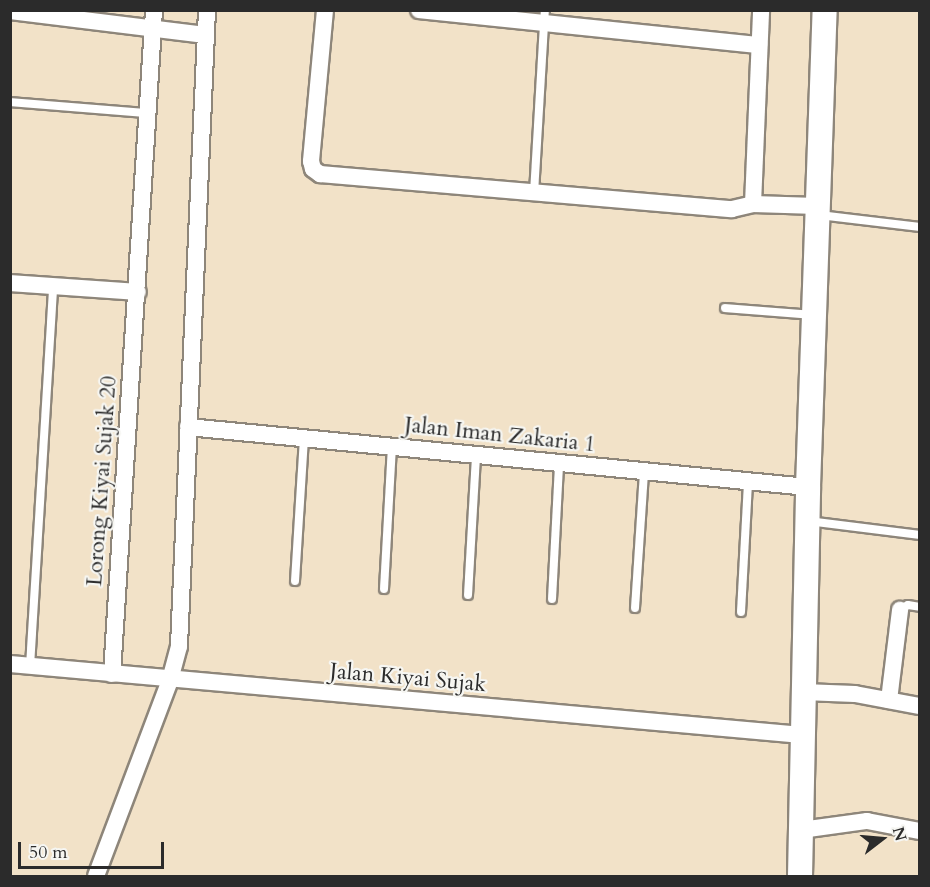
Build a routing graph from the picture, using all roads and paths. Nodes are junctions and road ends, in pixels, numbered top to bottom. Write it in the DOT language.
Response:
graph roads {
  1 [pos="207,10"];
  2 [pos="325,10"];
  3 [pos="419,10"];
  4 [pos="761,10"];
  5 [pos="825,10"];
  6 [pos="10,11"];
  7 [pos="544,17"];
  8 [pos="154,18"];
  9 [pos="206,35"];
  10 [pos="759,45"];
  11 [pos="10,102"];
  12 [pos="148,113"];
  13 [pos="534,194"];
  14 [pos="753,204"];
  15 [pos="817,211"];
  16 [pos="920,227"];
  17 [pos="10,283"];
  18 [pos="53,286"];
  19 [pos="138,292"];
  20 [pos="725,308"];
  21 [pos="816,315"];
  22 [pos="188,427"];
  23 [pos="304,439"];
  24 [pos="392,447"];
  25 [pos="476,456"];
  26 [pos="559,464"];
  27 [pos="644,472"];
  28 [pos="748,482"];
  29 [pos="808,487"];
  30 [pos="808,521"];
  31 [pos="920,535"];
  32 [pos="295,581"];
  33 [pos="384,589"];
  34 [pos="468,595"];
  35 [pos="552,599"];
  36 [pos="920,607"];
  37 [pos="635,608"];
  38 [pos="900,610"];
  39 [pos="741,612"];
  40 [pos="10,664"];
  41 [pos="30,666"];
  42 [pos="112,674"];
  43 [pos="170,680"];
  44 [pos="803,692"];
  45 [pos="889,700"];
  46 [pos="920,706"];
  47 [pos="802,735"];
  48 [pos="801,830"];
  49 [pos="920,831"];
  50 [pos="96,876"];
  51 [pos="800,876"];
  1 -- 9 [label="street"];
  2 -- 13 [label="street"];
  3 -- 7 [label="street"];
  4 -- 10 [label="street"];
  5 -- 15 [label="street"];
  6 -- 8 [label="street"];
  7 -- 10 [label="street"];
  7 -- 13 [label="lane"];
  8 -- 9 [label="street"];
  8 -- 12 [label="street, Lorong Kiyai Sujak 20"];
  9 -- 22 [label="street"];
  10 -- 14 [label="street"];
  11 -- 12 [label="lane"];
  12 -- 19 [label="street, Lorong Kiyai Sujak 20"];
  13 -- 14 [label="street"];
  14 -- 15 [label="street"];
  15 -- 16 [label="lane"];
  15 -- 21 [label="street"];
  17 -- 18 [label="street"];
  18 -- 19 [label="street"];
  18 -- 41 [label="lane"];
  19 -- 42 [label="street, Lorong Kiyai Sujak 20"];
  20 -- 21 [label="lane"];
  21 -- 29 [label="street"];
  22 -- 23 [label="street, Jalan Iman Zakaria 1"];
  22 -- 43 [label="street"];
  23 -- 24 [label="street, Jalan Iman Zakaria 1"];
  23 -- 32 [label="lane"];
  24 -- 25 [label="street, Jalan Iman Zakaria 1"];
  24 -- 33 [label="lane"];
  25 -- 26 [label="street, Jalan Iman Zakaria 1"];
  25 -- 34 [label="lane"];
  26 -- 27 [label="street, Jalan Iman Zakaria 1"];
  26 -- 35 [label="lane"];
  27 -- 28 [label="street, Jalan Iman Zakaria 1"];
  27 -- 37 [label="lane"];
  28 -- 29 [label="street, Jalan Iman Zakaria 1"];
  28 -- 39 [label="lane"];
  29 -- 30 [label="street"];
  30 -- 31 [label="lane"];
  30 -- 44 [label="street"];
  36 -- 38 [label="lane"];
  38 -- 45 [label="street"];
  40 -- 41 [label="street, Jalan Kiyai Sujak"];
  41 -- 42 [label="street, Jalan Kiyai Sujak"];
  42 -- 43 [label="street, Jalan Kiyai Sujak"];
  43 -- 47 [label="street, Jalan Kiyai Sujak"];
  43 -- 50 [label="street"];
  44 -- 45 [label="street"];
  44 -- 47 [label="street"];
  45 -- 46 [label="street"];
  47 -- 48 [label="street"];
  48 -- 49 [label="street"];
  48 -- 51 [label="street"];
}
